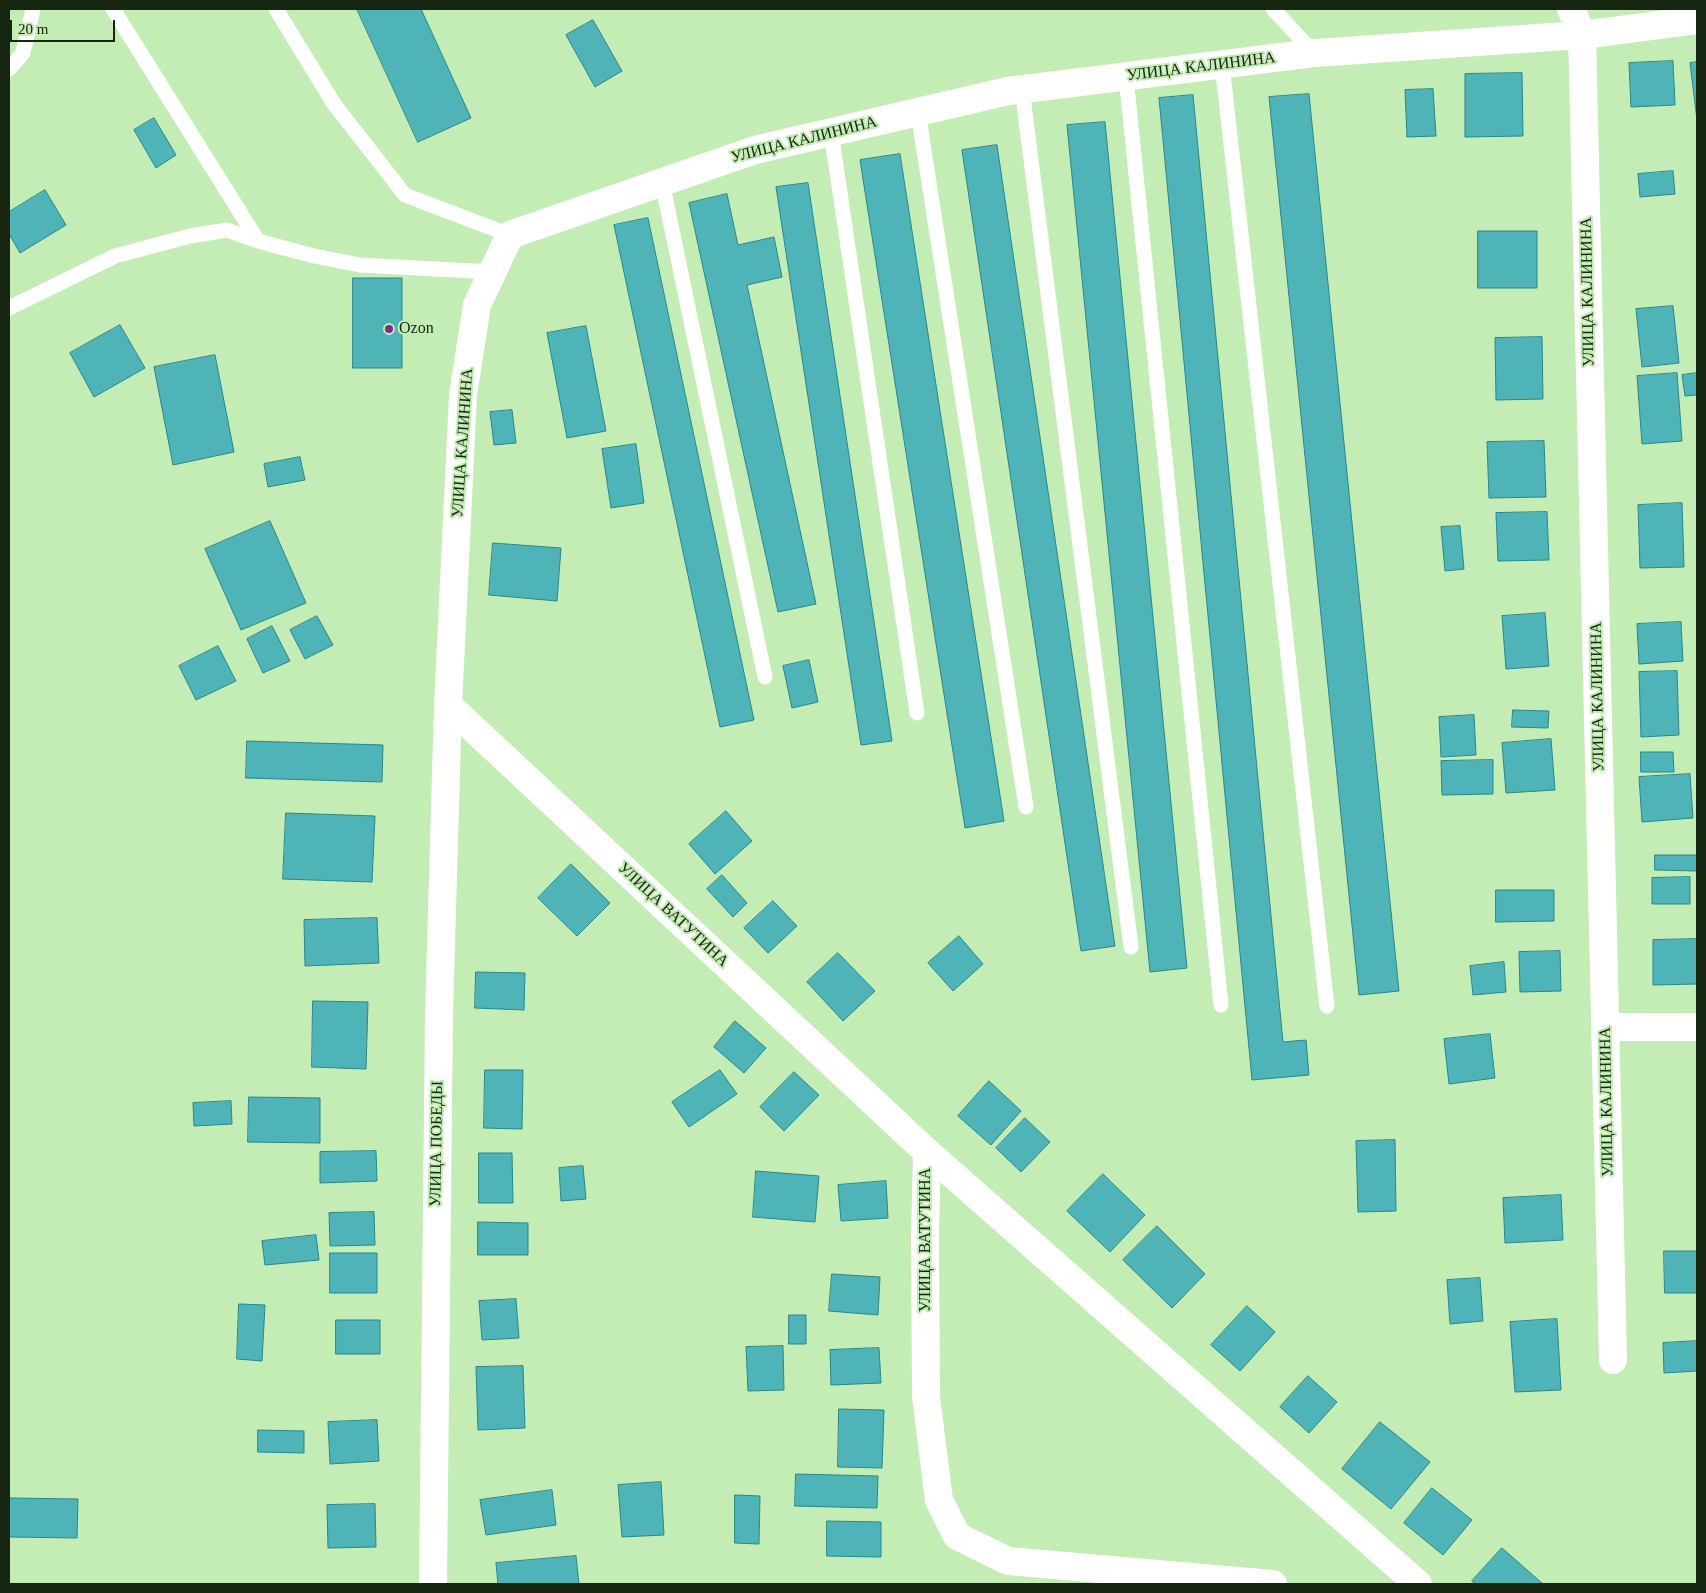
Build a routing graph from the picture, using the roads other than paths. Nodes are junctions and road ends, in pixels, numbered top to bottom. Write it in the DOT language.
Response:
graph roads {
  1 [pos="33,9"];
  2 [pos="113,9"];
  3 [pos="276,9"];
  4 [pos="1273,9"];
  5 [pos="1572,9"];
  6 [pos="1697,20"];
  7 [pos="1582,35"];
  8 [pos="1314,53"];
  9 [pos="1222,64"];
  10 [pos="9,69"];
  11 [pos="1126,76"];
  12 [pos="1022,90"];
  13 [pos="918,112"];
  14 [pos="831,132"];
  15 [pos="662,182"];
  16 [pos="510,235"];
  17 [pos="258,241"];
  18 [pos="493,272"];
  19 [pos="9,308"];
  20 [pos="766,677"];
  21 [pos="448,705"];
  22 [pos="917,713"];
  23 [pos="1026,807"];
  24 [pos="1131,947"];
  25 [pos="1221,1005"];
  26 [pos="1327,1006"];
  27 [pos="1606,1026"];
  28 [pos="1697,1027"];
  29 [pos="927,1152"];
  30 [pos="1613,1360"];
  31 [pos="433,1584"];
  32 [pos="1273,1584"];
  33 [pos="1418,1584"];
  1 -- 10 [label="lane"];
  2 -- 17 [label="lane"];
  3 -- 16 [label="lane"];
  4 -- 8 [label="lane"];
  5 -- 7 [label="street, УЛИЦА КАЛИНИНА"];
  6 -- 7 [label="street, УЛИЦА КАЛИНИНА"];
  7 -- 8 [label="street, УЛИЦА КАЛИНИНА"];
  7 -- 27 [label="street, УЛИЦА КАЛИНИНА"];
  8 -- 9 [label="street, УЛИЦА КАЛИНИНА"];
  9 -- 11 [label="street, УЛИЦА КАЛИНИНА"];
  9 -- 26 [label="lane"];
  11 -- 12 [label="street, УЛИЦА КАЛИНИНА"];
  11 -- 25 [label="lane"];
  12 -- 13 [label="street, УЛИЦА КАЛИНИНА"];
  12 -- 24 [label="lane"];
  13 -- 14 [label="street, УЛИЦА КАЛИНИНА"];
  13 -- 23 [label="lane"];
  14 -- 15 [label="street, УЛИЦА КАЛИНИНА"];
  14 -- 22 [label="lane"];
  15 -- 16 [label="street, УЛИЦА КАЛИНИНА"];
  15 -- 20 [label="lane"];
  16 -- 18 [label="street, УЛИЦА КАЛИНИНА"];
  17 -- 18 [label="lane"];
  17 -- 19 [label="lane"];
  18 -- 21 [label="street, УЛИЦА КАЛИНИНА"];
  21 -- 29 [label="street, УЛИЦА ВАТУТИНА"];
  21 -- 31 [label="street, УЛИЦА ПОБЕДЫ"];
  27 -- 28 [label="street"];
  27 -- 30 [label="street, УЛИЦА КАЛИНИНА"];
  29 -- 32 [label="street, УЛИЦА ВАТУТИНА"];
  29 -- 33 [label="street"];
}
